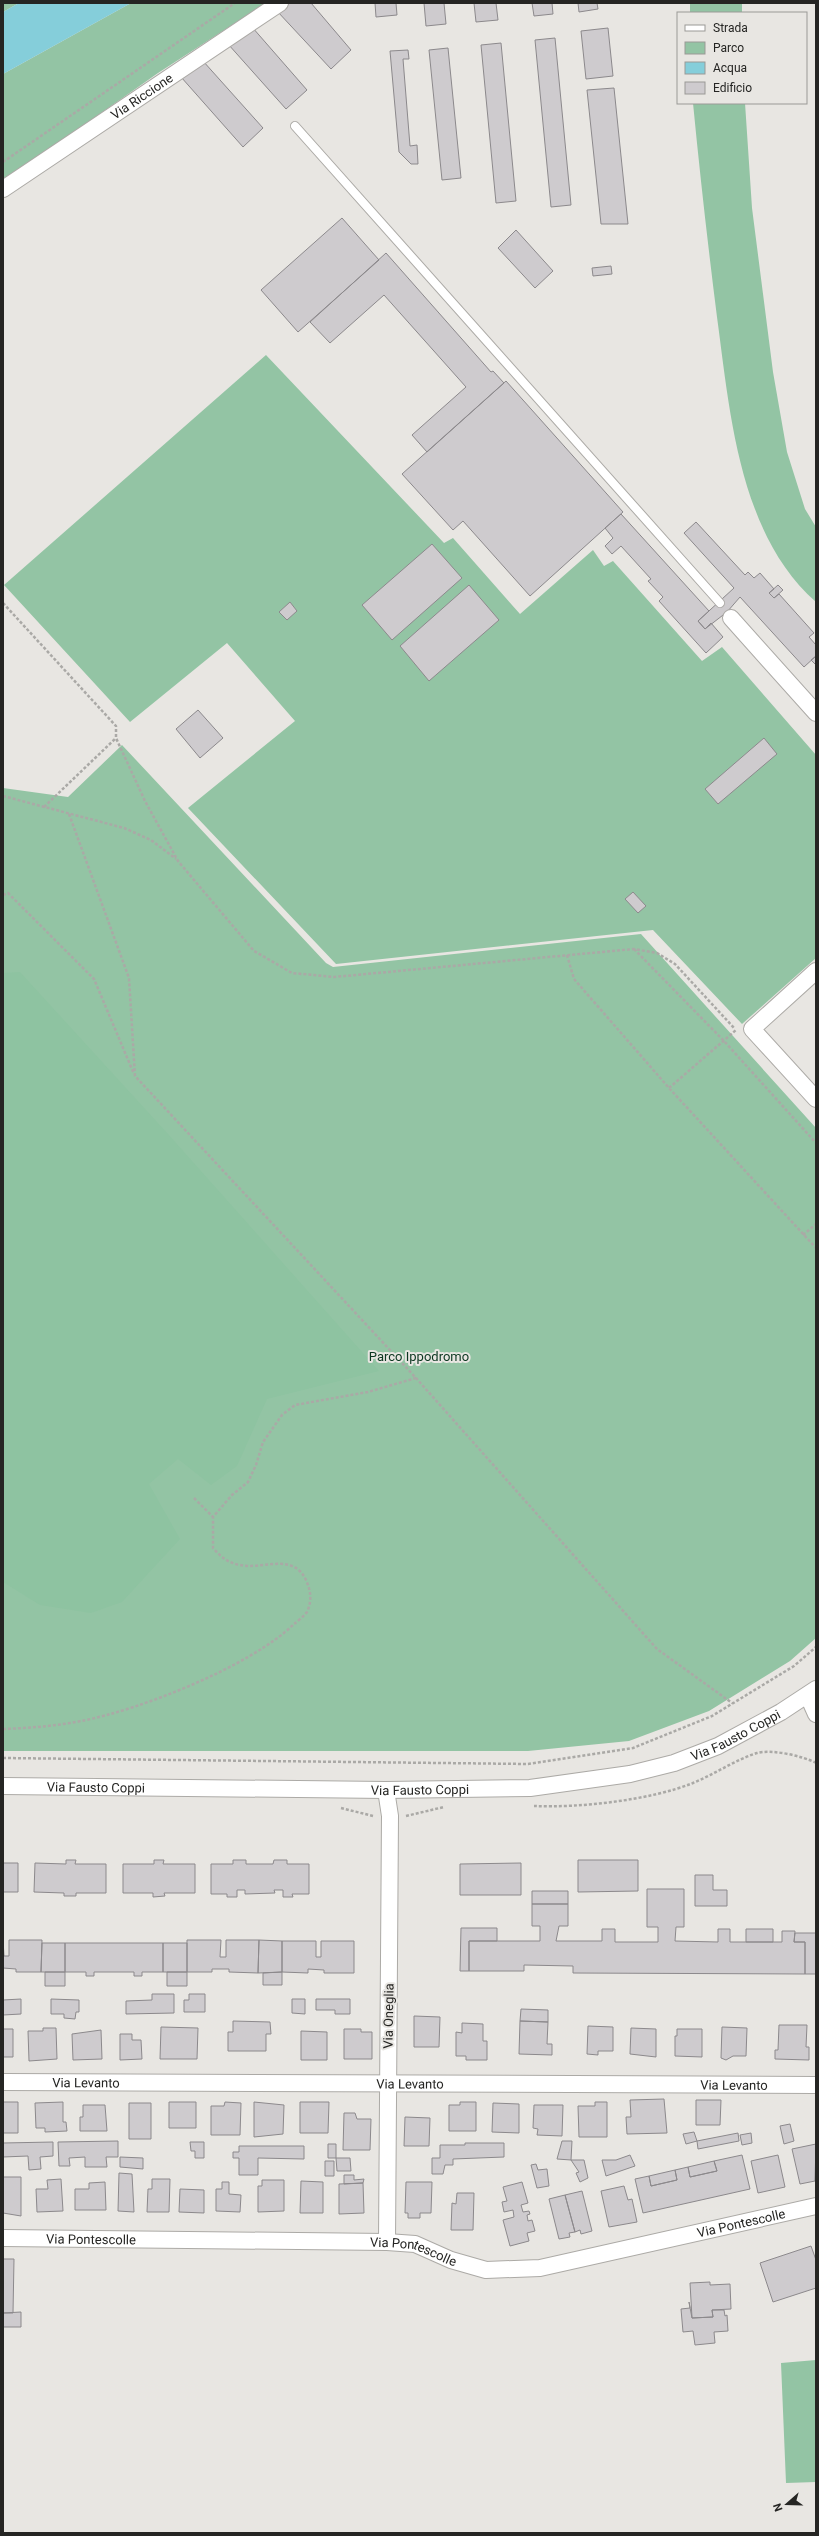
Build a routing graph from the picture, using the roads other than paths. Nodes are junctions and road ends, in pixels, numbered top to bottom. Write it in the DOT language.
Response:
graph roads {
  1 [pos="280,3"];
  2 [pos="295,126"];
  3 [pos="3,189"];
  4 [pos="720,604"];
  5 [pos="729,615"];
  6 [pos="816,713"];
  7 [pos="816,971"];
  8 [pos="816,1099"];
  9 [pos="812,1693"];
  10 [pos="816,1714"];
  11 [pos="3,1786"];
  12 [pos="386,1790"];
  13 [pos="3,2082"];
  14 [pos="388,2084"];
  15 [pos="816,2085"];
  16 [pos="816,2206"];
  17 [pos="3,2238"];
  18 [pos="387,2242"];
  1 -- 3 [label="street, Via Riccione"];
  2 -- 4 [label="lane"];
  5 -- 6 [label="street"];
  7 -- 8 [label="street"];
  9 -- 10 [label="street"];
  9 -- 12 [label="street, Via Fausto Coppi"];
  11 -- 12 [label="street, Via Fausto Coppi"];
  12 -- 14 [label="street, Via Oneglia"];
  13 -- 14 [label="street, Via Levanto"];
  14 -- 15 [label="street, Via Levanto"];
  14 -- 18 [label="street, Via Oneglia"];
  16 -- 18 [label="street, Via Pontescolle"];
  17 -- 18 [label="street, Via Pontescolle"];
}
